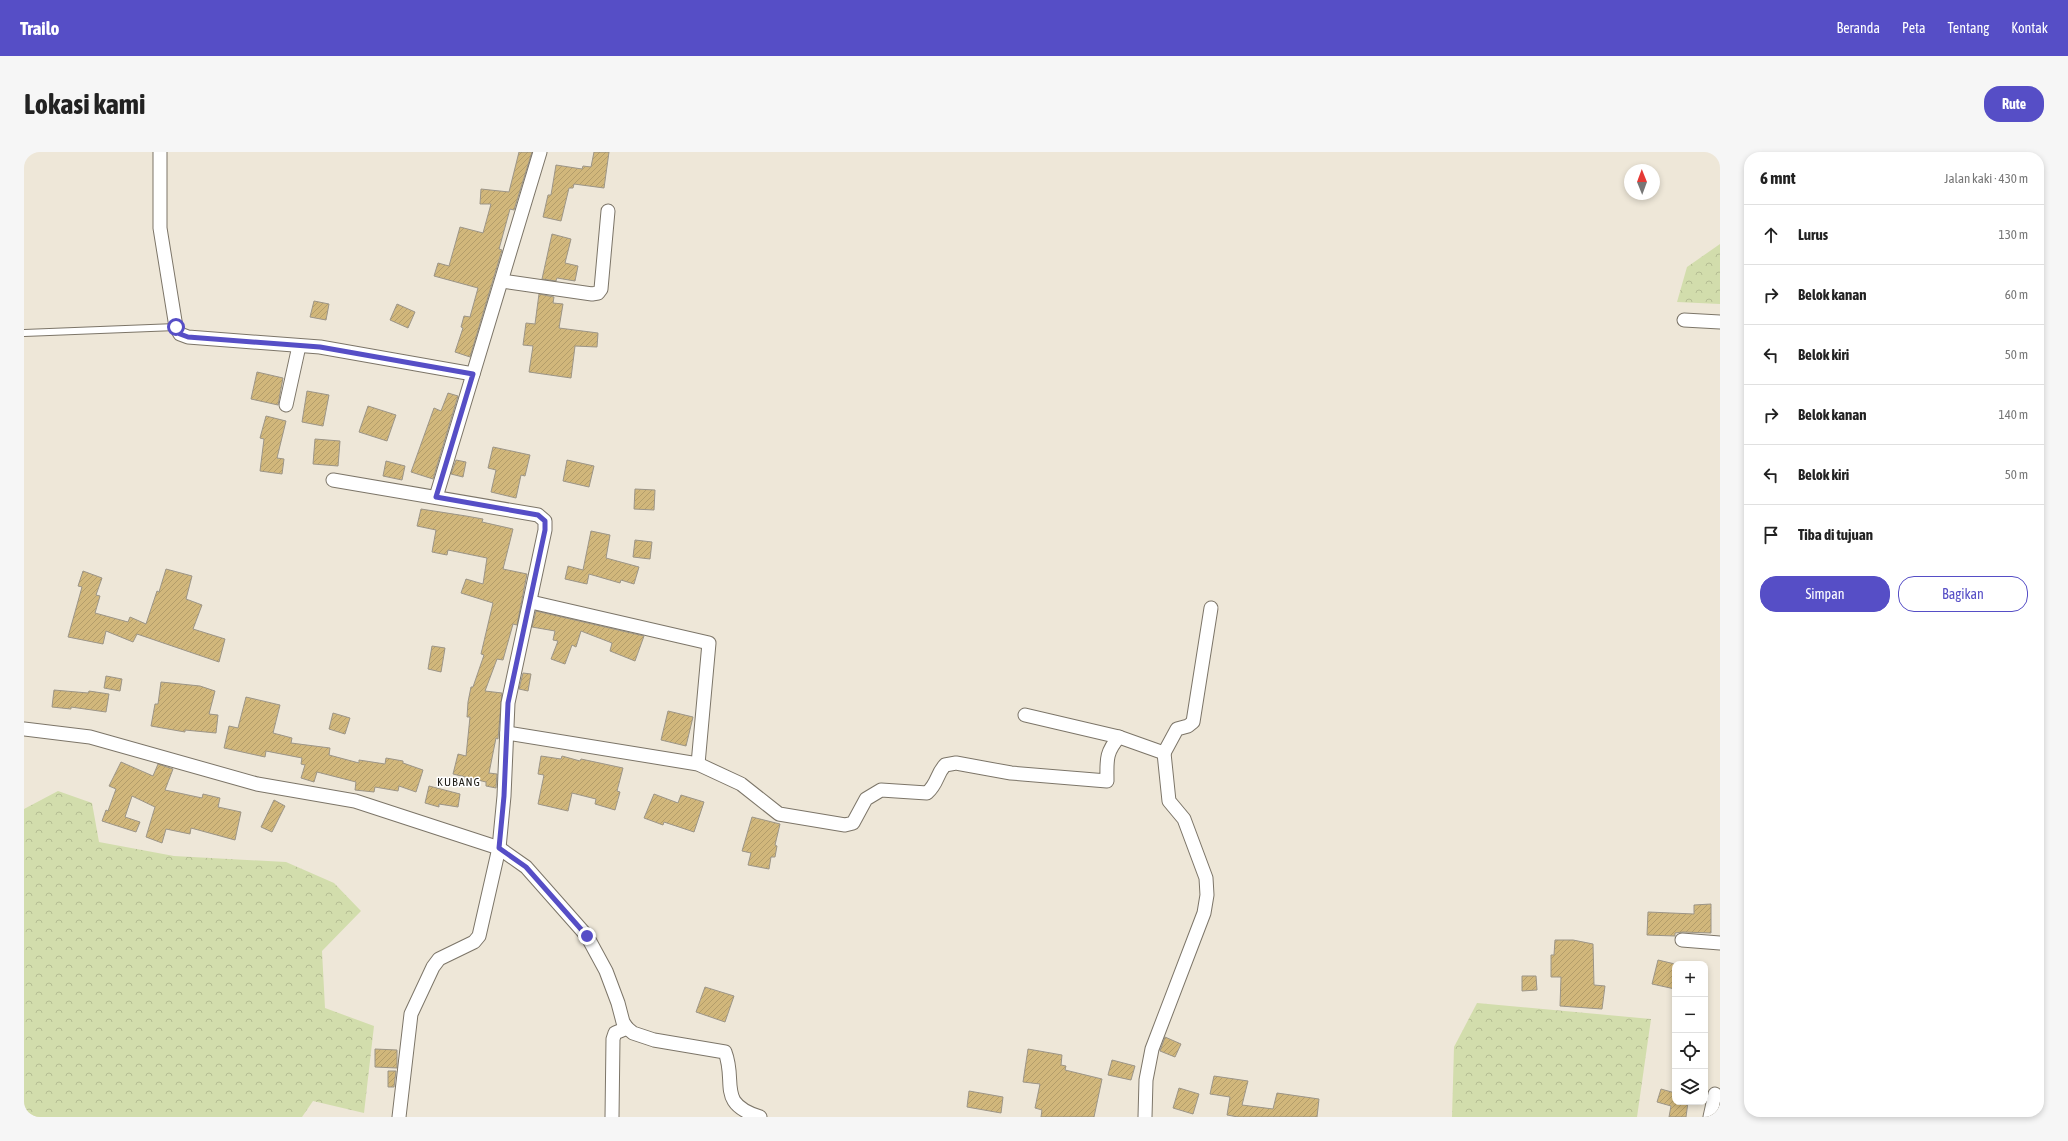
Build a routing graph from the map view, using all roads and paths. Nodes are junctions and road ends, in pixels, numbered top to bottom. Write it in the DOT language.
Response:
graph roads {
  1 [pos="160,152"];
  2 [pos="540,152"];
  3 [pos="608,211"];
  4 [pos="502,281"];
  5 [pos="1684,320"];
  6 [pos="1720,322"];
  7 [pos="176,327"];
  8 [pos="24,332"];
  9 [pos="299,346"];
  10 [pos="473,374"];
  11 [pos="286,405"];
  12 [pos="333,480"];
  13 [pos="436,497"];
  14 [pos="531,602"];
  15 [pos="1211,608"];
  16 [pos="1025,714"];
  17 [pos="24,729"];
  18 [pos="507,733"];
  19 [pos="1119,737"];
  20 [pos="1164,753"];
  21 [pos="698,764"];
  22 [pos="499,848"];
  23 [pos="1682,940"];
  24 [pos="1720,943"];
  25 [pos="627,1028"];
  26 [pos="1715,1094"];
  27 [pos="399,1117"];
  28 [pos="612,1117"];
  29 [pos="760,1117"];
  30 [pos="1145,1117"];
  31 [pos="1710,1117"];
  1 -- 7 [label="street"];
  2 -- 4 [label="street"];
  3 -- 4 [label="street"];
  4 -- 10 [label="street"];
  5 -- 6 [label="street"];
  7 -- 8 [label="lane"];
  7 -- 9 [label="street"];
  9 -- 10 [label="street"];
  9 -- 11 [label="street"];
  10 -- 13 [label="street"];
  12 -- 13 [label="street"];
  13 -- 14 [label="street"];
  14 -- 18 [label="street"];
  14 -- 21 [label="street"];
  15 -- 20 [label="street"];
  16 -- 19 [label="street"];
  17 -- 22 [label="street"];
  18 -- 21 [label="street"];
  18 -- 22 [label="street"];
  19 -- 20 [label="street"];
  19 -- 21 [label="street"];
  20 -- 30 [label="street"];
  22 -- 25 [label="street"];
  22 -- 27 [label="street"];
  23 -- 24 [label="street"];
  25 -- 28 [label="street"];
  25 -- 29 [label="street"];
  26 -- 31 [label="street"];
}
